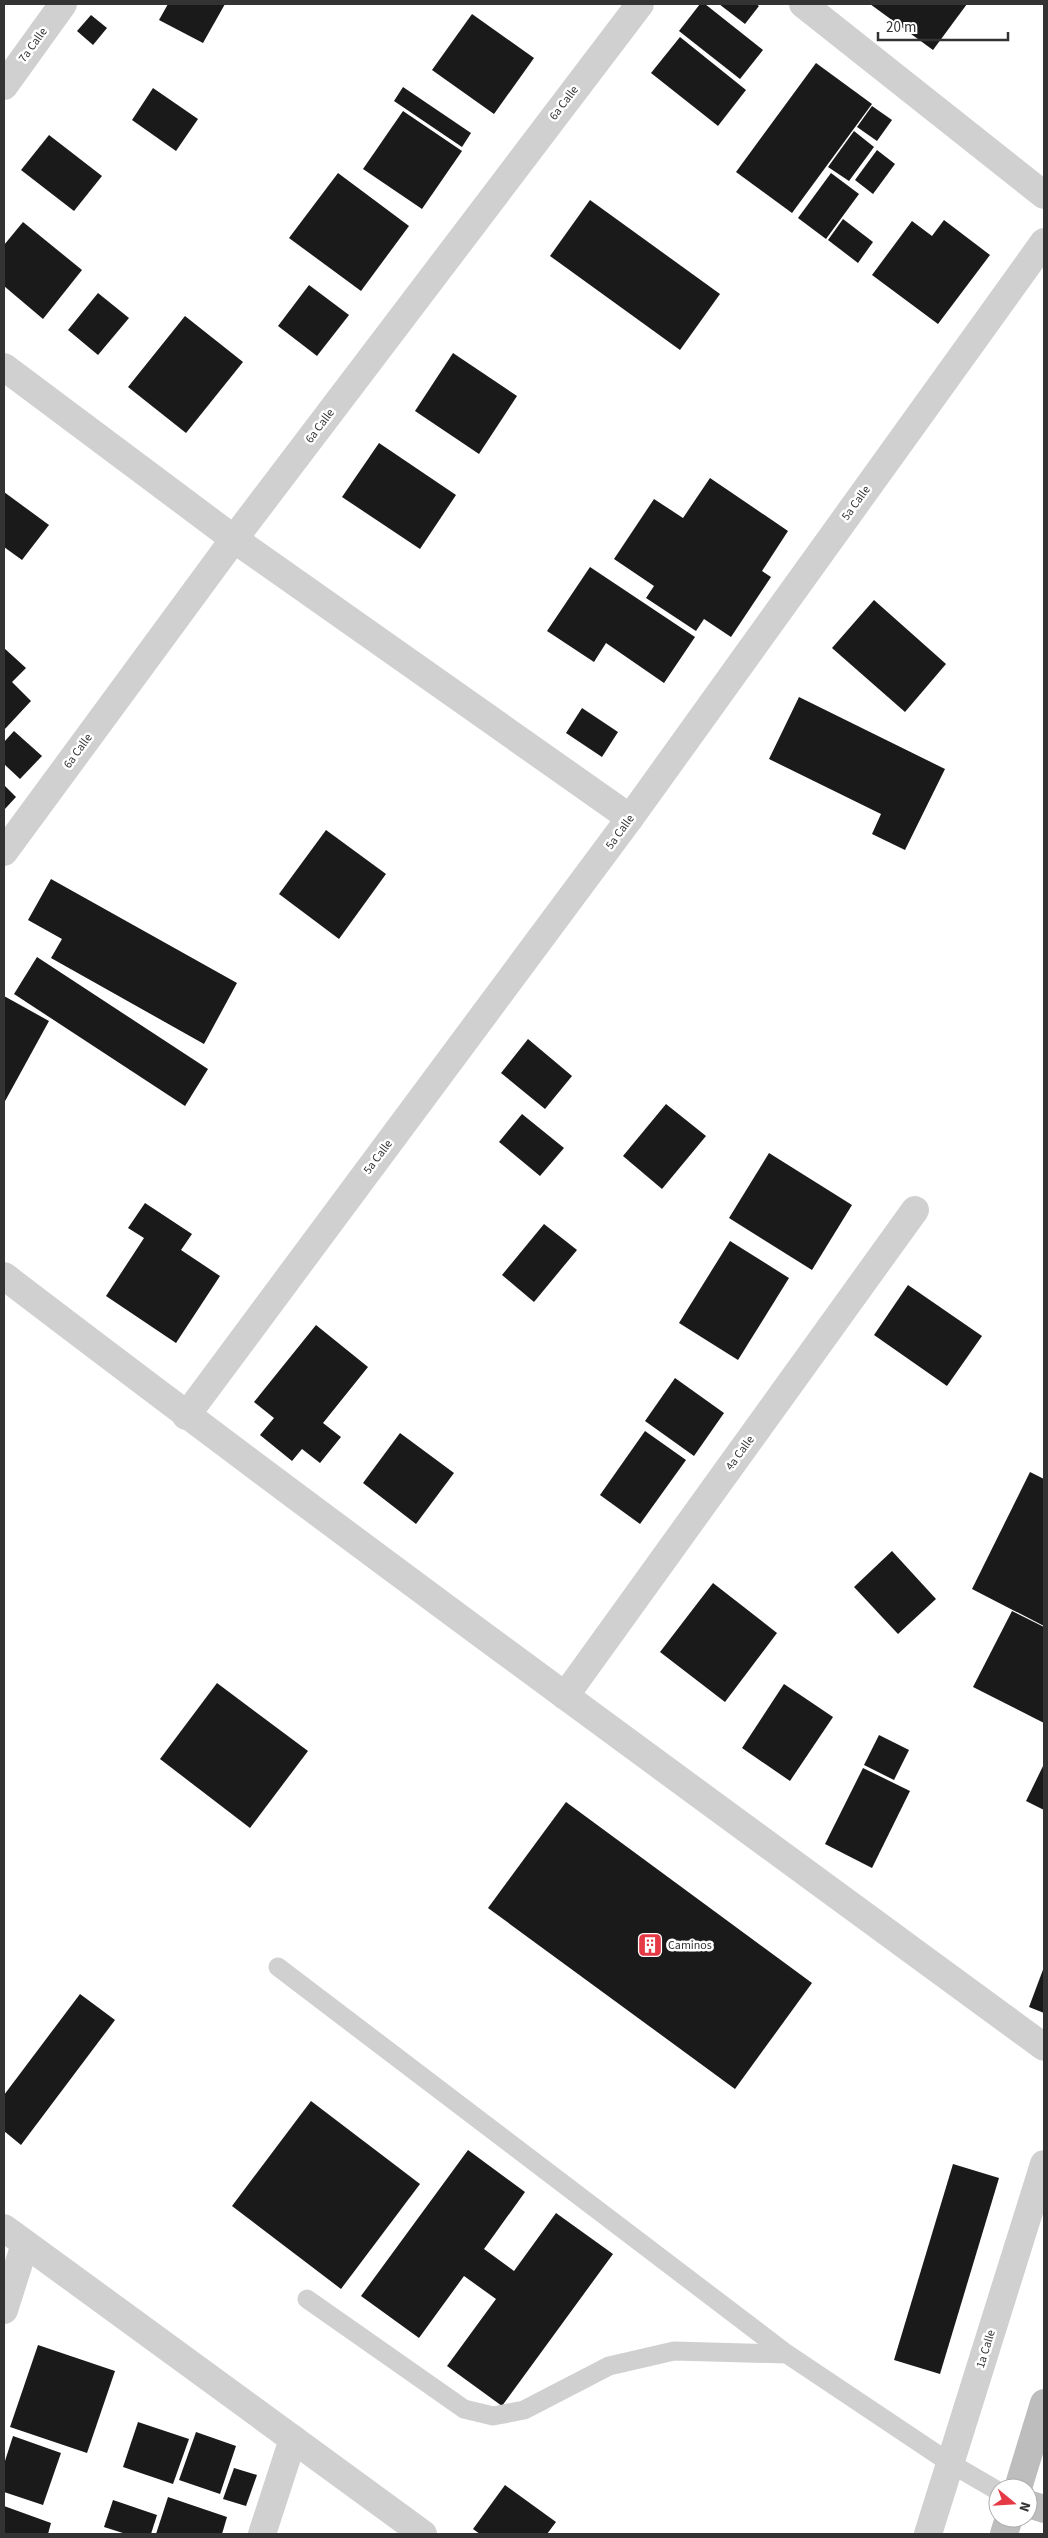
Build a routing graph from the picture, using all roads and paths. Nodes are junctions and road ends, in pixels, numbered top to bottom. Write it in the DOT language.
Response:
graph roads {
  1 [pos="63,4"];
  2 [pos="640,4"];
  3 [pos="803,4"];
  4 [pos="4,86"];
  5 [pos="1044,195"];
  6 [pos="1044,242"];
  7 [pos="4,367"];
  8 [pos="234,539"];
  9 [pos="630,818"];
  10 [pos="4,852"];
  11 [pos="915,1210"];
  12 [pos="4,1276"];
  13 [pos="186,1416"];
  14 [pos="564,1696"];
  15 [pos="278,1967"];
  16 [pos="1044,2047"];
  17 [pos="1044,2164"];
  18 [pos="4,2228"];
  19 [pos="25,2244"];
  20 [pos="307,2299"];
  21 [pos="4,2310"];
  22 [pos="787,2354"];
  23 [pos="1044,2403"];
  24 [pos="293,2438"];
  25 [pos="950,2463"];
  26 [pos="1021,2478"];
  27 [pos="988,2485"];
  28 [pos="262,2534"];
  29 [pos="423,2534"];
  30 [pos="928,2534"];
  1 -- 4 [label="street, 7a Calle"];
  2 -- 8 [label="street, 6a Calle"];
  3 -- 5 [label="street"];
  6 -- 9 [label="street, 5a Calle"];
  7 -- 8 [label="street"];
  8 -- 9 [label="street"];
  8 -- 10 [label="street, 6a Calle"];
  9 -- 13 [label="street, 5a Calle"];
  11 -- 14 [label="street, 4a Calle"];
  12 -- 13 [label="street"];
  13 -- 14 [label="street"];
  14 -- 16 [label="street"];
  15 -- 22 [label="lane"];
  17 -- 25 [label="street, 1a Calle"];
  18 -- 19 [label="street"];
  19 -- 21 [label="street"];
  19 -- 24 [label="street"];
  20 -- 22 [label="lane"];
  22 -- 25 [label="lane"];
  23 -- 26 [label="main road"];
  24 -- 28 [label="street"];
  24 -- 29 [label="street"];
  25 -- 27 [label="lane"];
  25 -- 30 [label="street, 1a Calle"];
}
